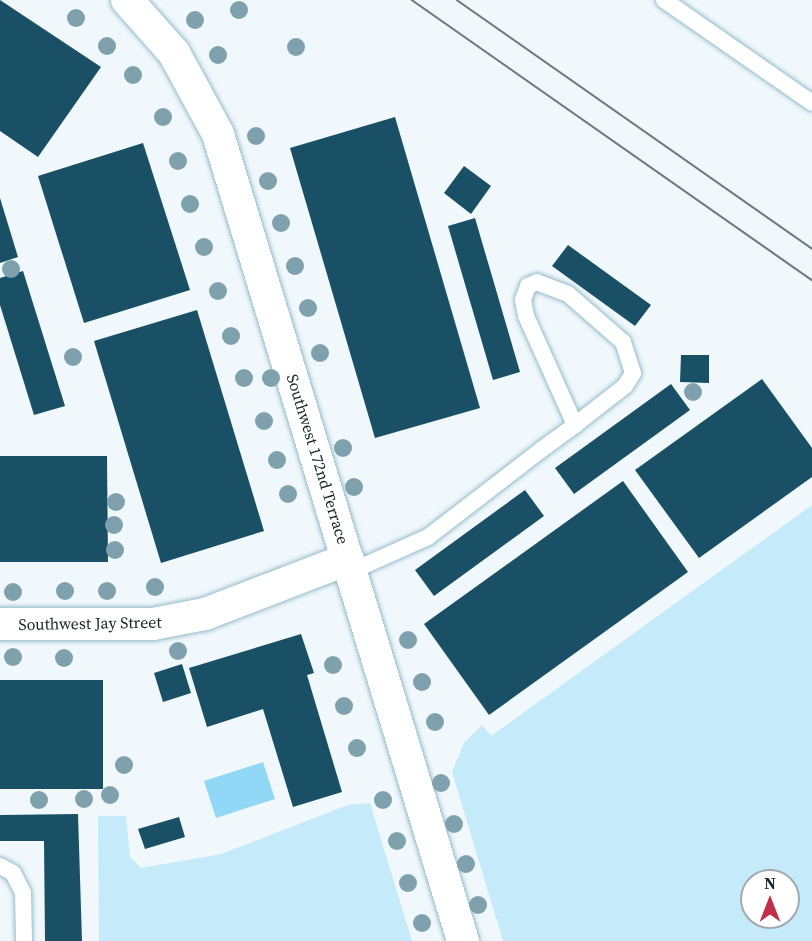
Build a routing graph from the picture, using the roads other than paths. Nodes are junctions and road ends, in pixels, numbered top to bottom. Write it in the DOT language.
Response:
graph roads {
  1 [pos="127,0"];
  2 [pos="664,0"];
  3 [pos="812,104"];
  4 [pos="574,424"];
  5 [pos="350,565"];
  6 [pos="0,624"];
  7 [pos="0,866"];
  8 [pos="24,941"];
  9 [pos="463,941"];
  1 -- 5 [label="street, Southwest 172nd Terrace"];
  2 -- 3 [label="lane"];
  4 -- 4 [label="lane"];
  4 -- 5 [label="lane"];
  5 -- 6 [label="street, Southwest Jay Street"];
  5 -- 9 [label="street, Southwest 172nd Terrace"];
  7 -- 8 [label="lane"];
}
